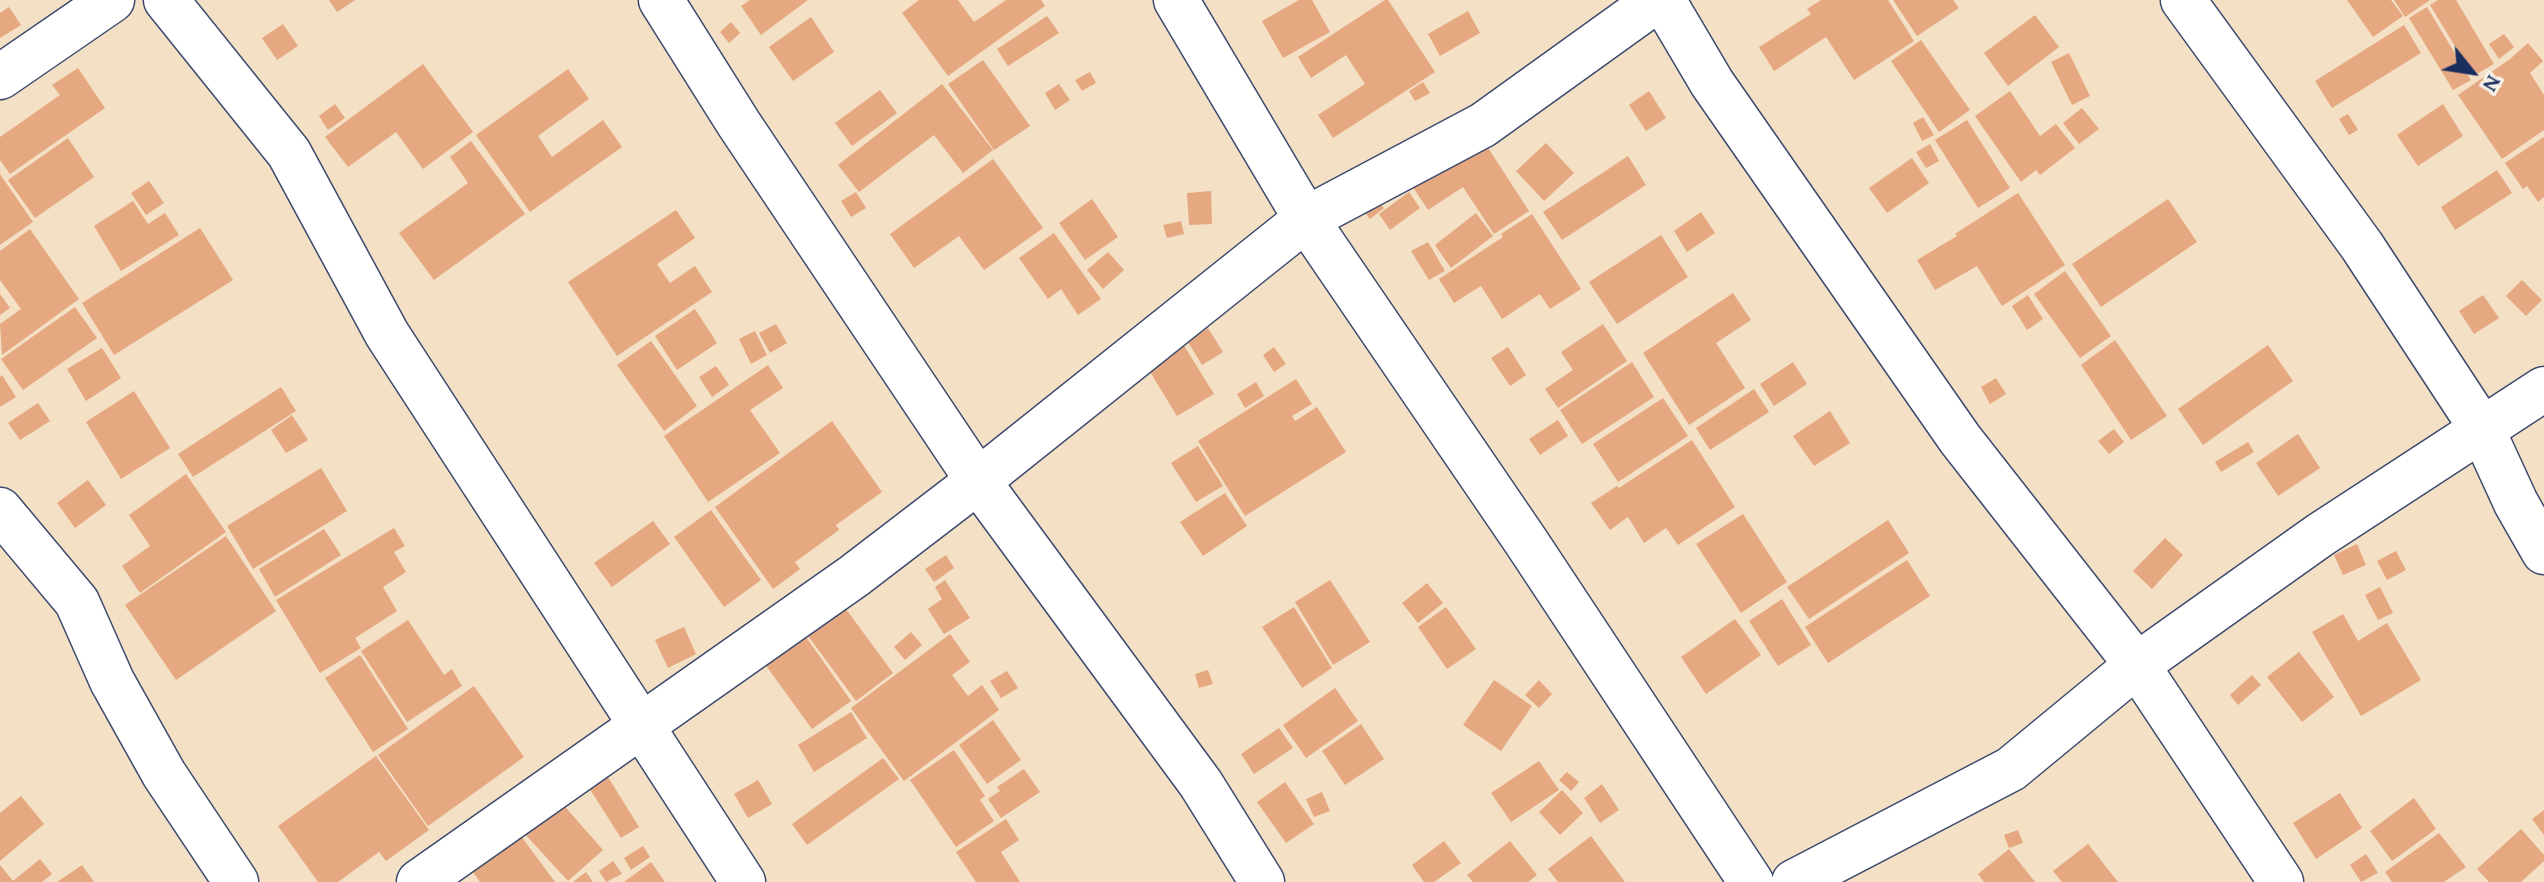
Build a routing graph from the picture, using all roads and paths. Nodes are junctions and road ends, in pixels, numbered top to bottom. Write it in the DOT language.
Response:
graph roads {
  1 [pos="112,0"];
  2 [pos="166,0"];
  3 [pos="661,0"];
  4 [pos="1176,0"];
  5 [pos="1660,0"];
  6 [pos="2183,0"];
  7 [pos="0,77"];
  8 [pos="1306,219"];
  9 [pos="2544,389"];
  10 [pos="2482,429"];
  11 [pos="978,481"];
  12 [pos="0,510"];
  13 [pos="2544,552"];
  14 [pos="2137,665"];
  15 [pos="643,726"];
  16 [pos="236,882"];
  17 [pos="419,882"];
  18 [pos="743,882"];
  19 [pos="1262,882"];
  20 [pos="1751,882"];
  21 [pos="1794,882"];
  22 [pos="2281,882"];
  1 -- 7 [label="street"];
  2 -- 15 [label="street"];
  3 -- 11 [label="street"];
  4 -- 8 [label="street"];
  5 -- 8 [label="street"];
  5 -- 14 [label="street"];
  6 -- 10 [label="street"];
  8 -- 11 [label="street"];
  8 -- 20 [label="street"];
  9 -- 10 [label="street"];
  10 -- 13 [label="street"];
  10 -- 14 [label="street"];
  11 -- 15 [label="street"];
  11 -- 19 [label="street"];
  12 -- 16 [label="street"];
  14 -- 21 [label="street"];
  14 -- 22 [label="street"];
  15 -- 17 [label="street"];
  15 -- 18 [label="street"];
}
